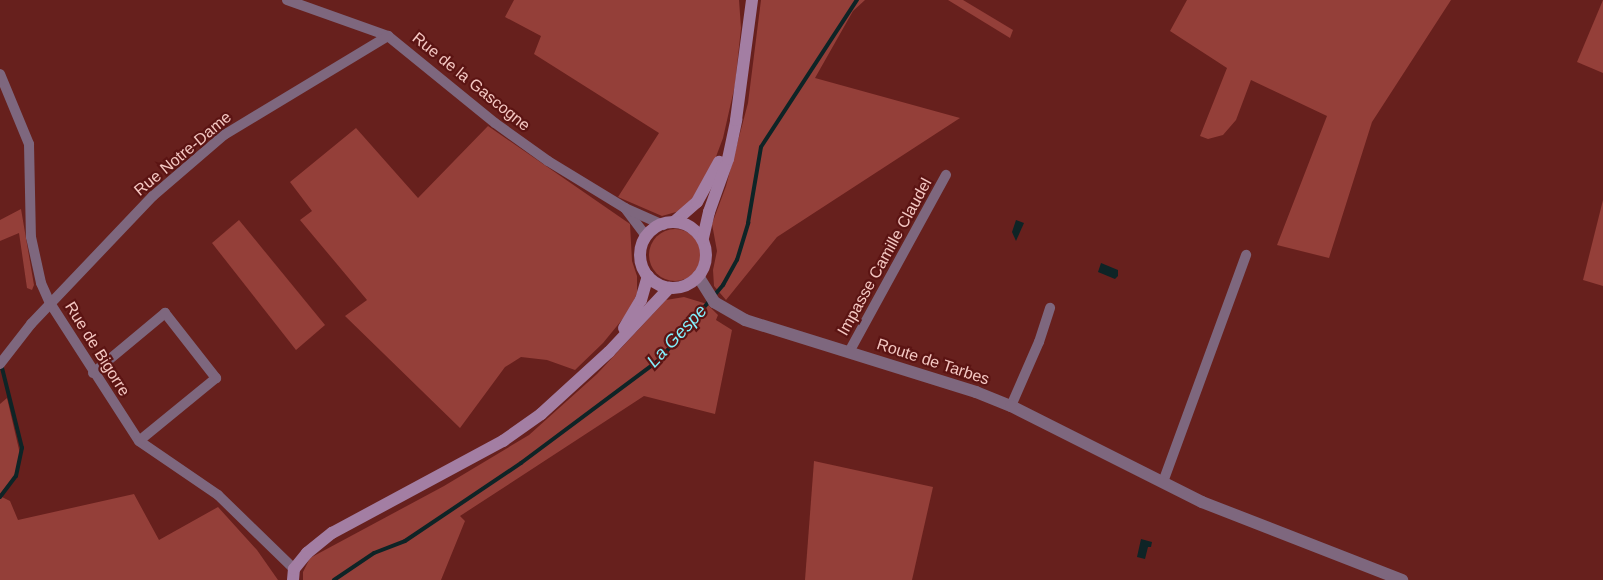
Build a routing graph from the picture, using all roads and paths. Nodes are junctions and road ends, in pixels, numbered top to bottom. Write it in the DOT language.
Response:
graph roads {
  1 [pos="288,0"];
  2 [pos="752,0"];
  3 [pos="302,2"];
  4 [pos="388,36"];
  5 [pos="0,74"];
  6 [pos="736,120"];
  7 [pos="946,176"];
  8 [pos="625,208"];
  9 [pos="669,223"];
  10 [pos="646,236"];
  11 [pos="703,238"];
  12 [pos="1246,255"];
  13 [pos="648,276"];
  14 [pos="698,276"];
  15 [pos="669,288"];
  16 [pos="50,303"];
  17 [pos="1050,308"];
  18 [pos="609,352"];
  19 [pos="849,352"];
  20 [pos="0,364"];
  21 [pos="93,373"];
  22 [pos="1011,406"];
  23 [pos="139,441"];
  24 [pos="1163,482"];
  25 [pos="293,575"];
  26 [pos="1402,580"];
  1 -- 3 [label="street, Rue de la Gascogne"];
  2 -- 6 [label="main road"];
  3 -- 4 [label="street, Rue de la Gascogne"];
  4 -- 8 [label="street, Rue de la Gascogne"];
  4 -- 16 [label="street, Rue Notre-Dame"];
  5 -- 16 [label="street, Rue de Bigorre"];
  6 -- 9 [label="main road"];
  6 -- 11 [label="main road"];
  7 -- 19 [label="street, Impasse Camille Claudel"];
  8 -- 9 [label="street, Rue de la Gascogne"];
  8 -- 10 [label="street, Rue de la Gascogne"];
  9 -- 10 [label="main road"];
  9 -- 11 [label="main road"];
  10 -- 13 [label="main road"];
  11 -- 14 [label="main road"];
  12 -- 24 [label="street"];
  13 -- 15 [label="main road"];
  13 -- 18 [label="main road"];
  14 -- 15 [label="main road"];
  14 -- 19 [label="street, Route de Tarbes"];
  15 -- 18 [label="main road"];
  16 -- 20 [label="street, Rue Notre-Dame"];
  16 -- 21 [label="street, Rue de Bigorre"];
  17 -- 22 [label="street"];
  18 -- 25 [label="main road"];
  19 -- 22 [label="street, Route de Tarbes"];
  21 -- 23 [label="street, Rue de Bigorre"];
  21 -- 23 [label="street"];
  22 -- 24 [label="street, Route de Tarbes"];
  23 -- 25 [label="street, Rue de Bigorre"];
  24 -- 26 [label="street, Route de Tarbes"];
}
